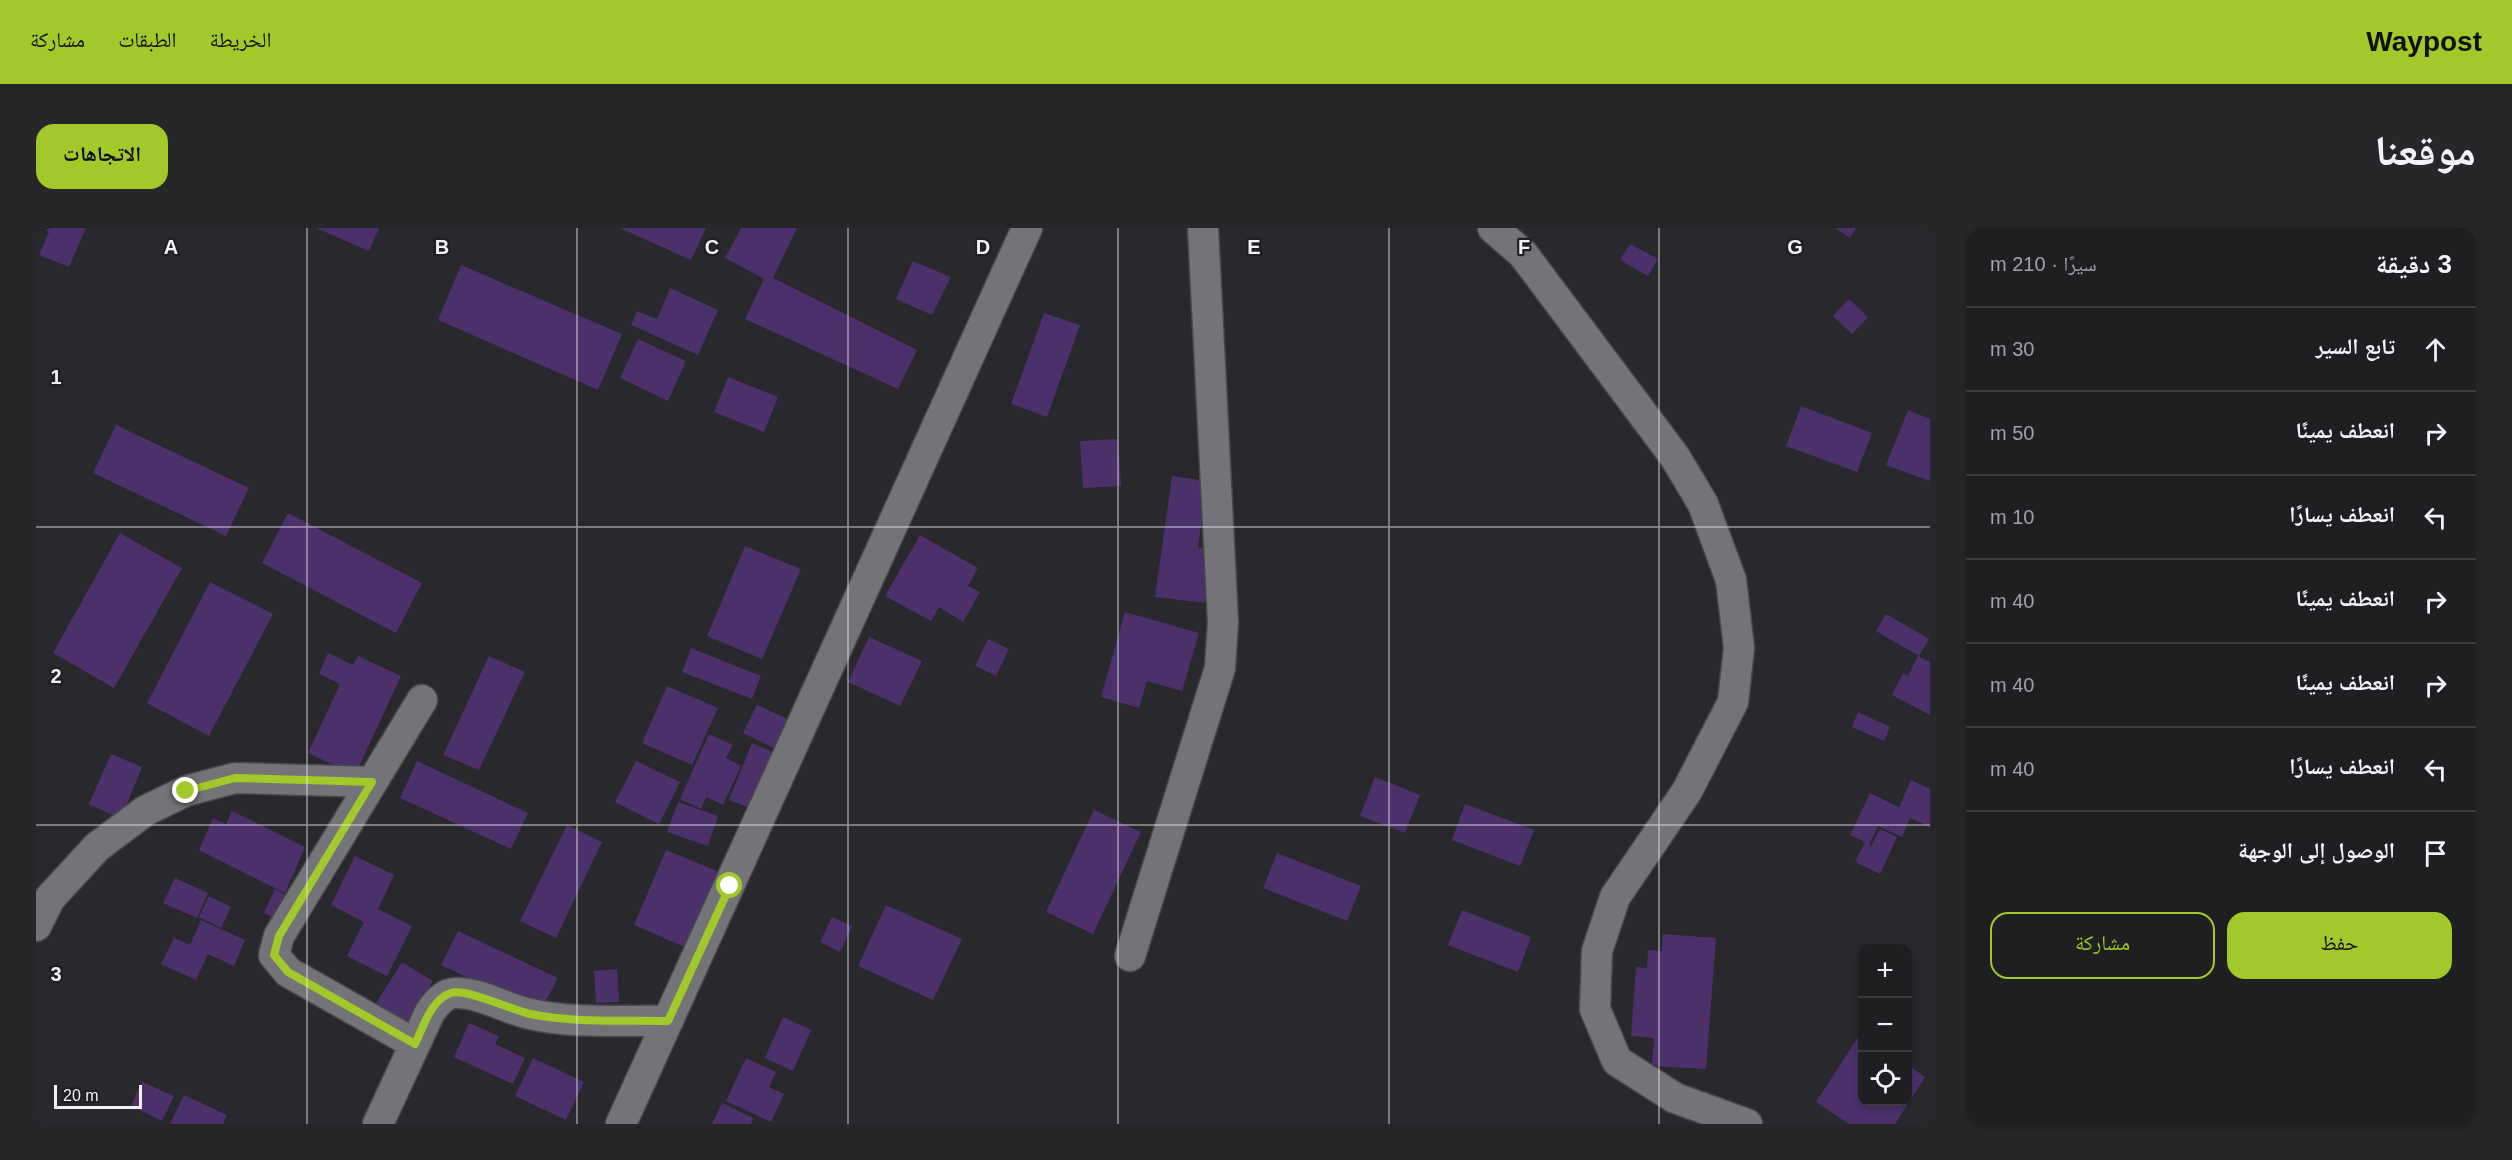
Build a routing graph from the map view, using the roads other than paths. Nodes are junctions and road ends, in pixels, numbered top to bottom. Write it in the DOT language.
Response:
graph roads {
  1 [pos="1027,228"];
  2 [pos="1203,228"];
  3 [pos="1493,228"];
  4 [pos="422,700"];
  5 [pos="372,782"];
  6 [pos="36,926"];
  7 [pos="1130,956"];
  8 [pos="668,1021"];
  9 [pos="415,1044"];
  10 [pos="378,1124"];
  11 [pos="621,1124"];
  12 [pos="1747,1124"];
  1 -- 8 [label="street"];
  2 -- 7 [label="street"];
  3 -- 12 [label="street"];
  4 -- 5 [label="street"];
  5 -- 6 [label="street"];
  5 -- 9 [label="street"];
  8 -- 9 [label="street"];
  8 -- 11 [label="street"];
  9 -- 10 [label="street"];
}
